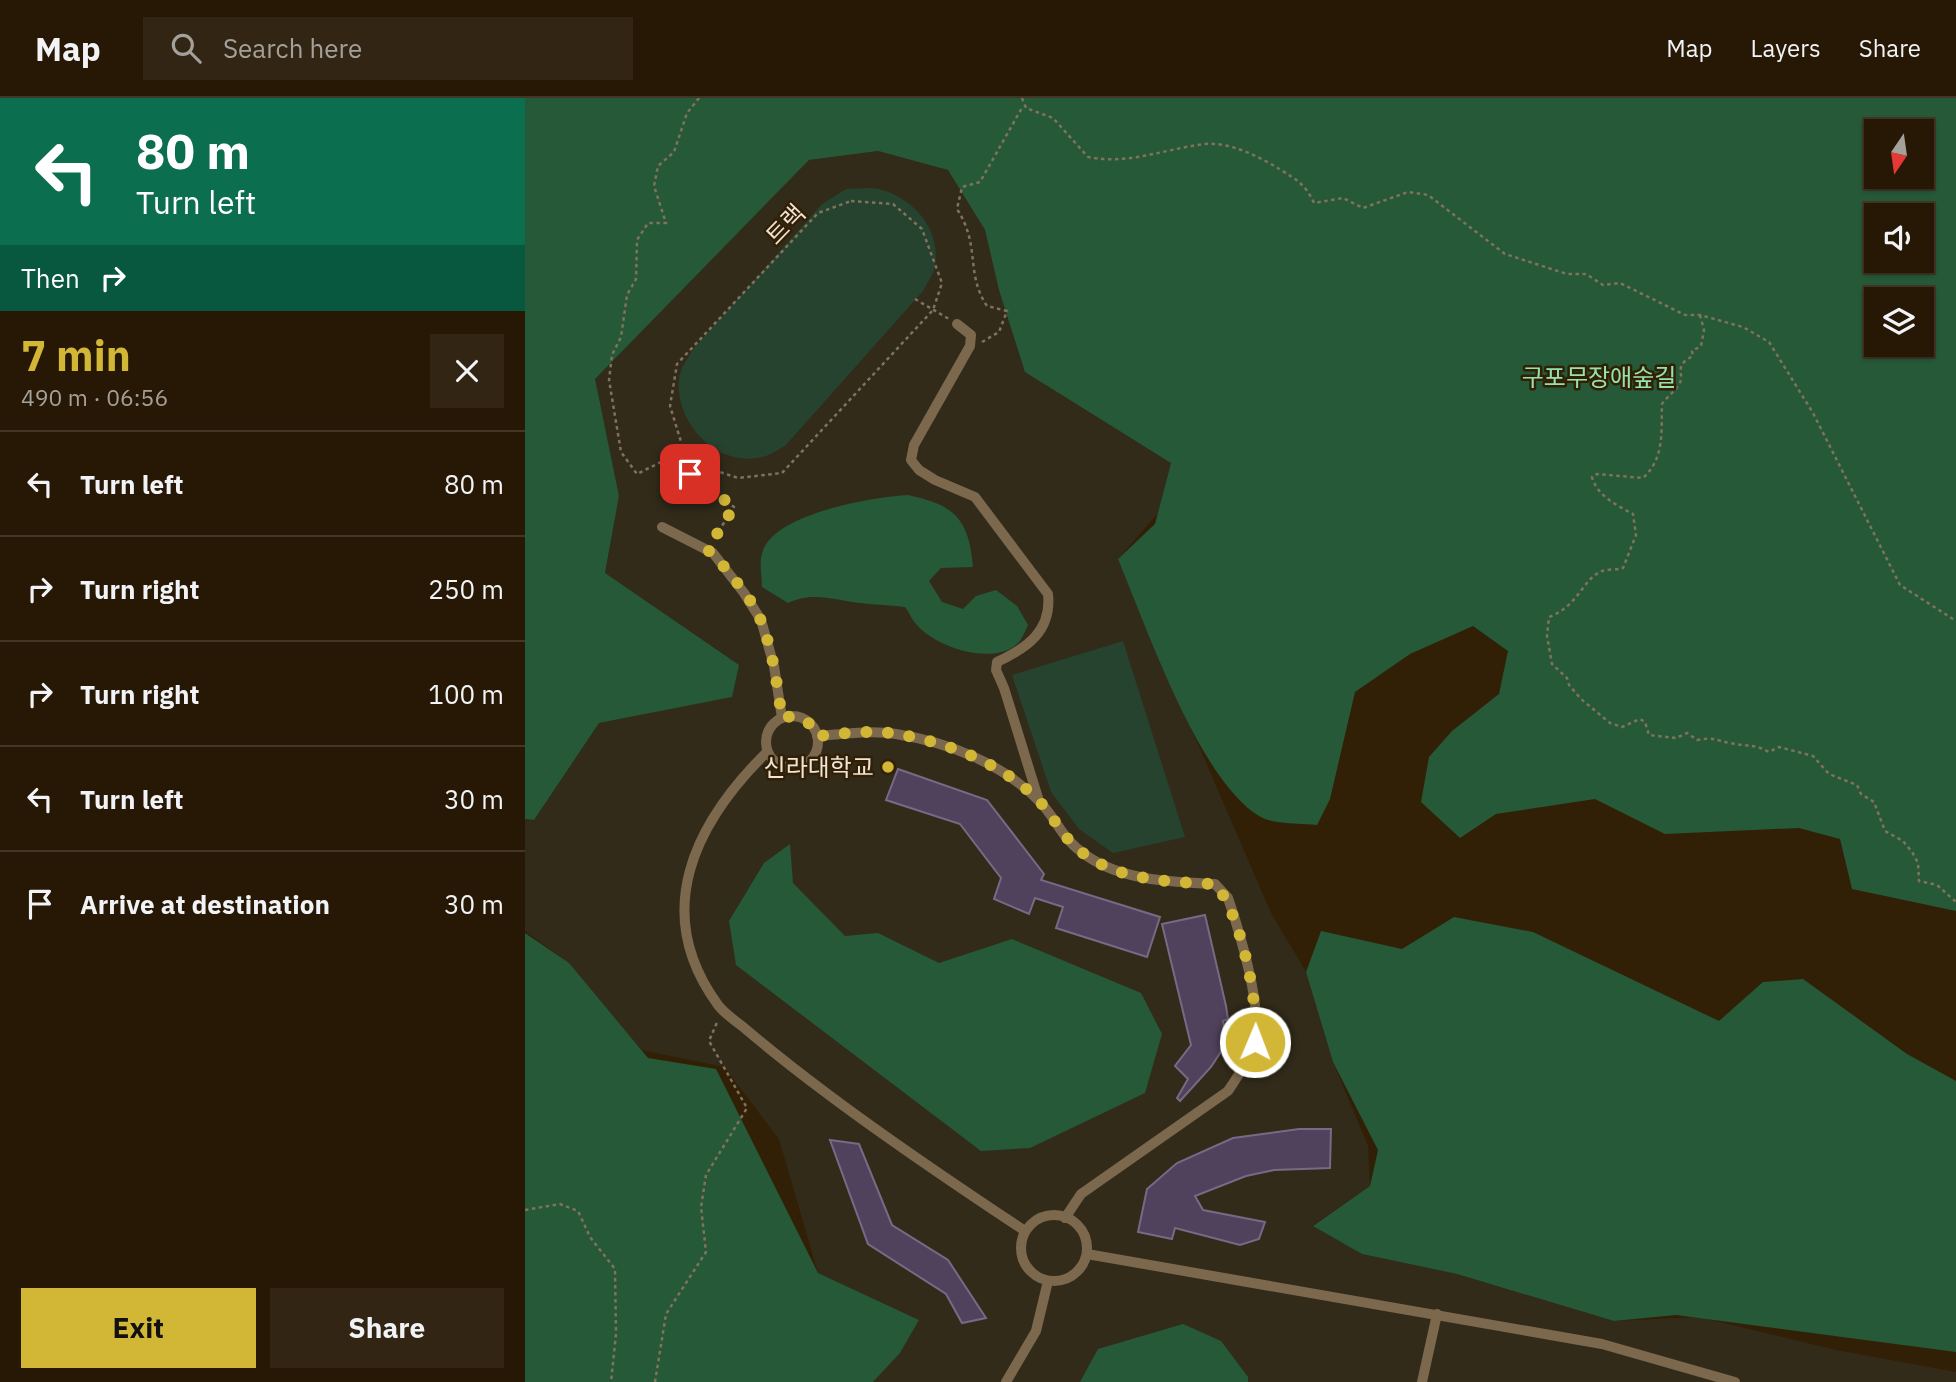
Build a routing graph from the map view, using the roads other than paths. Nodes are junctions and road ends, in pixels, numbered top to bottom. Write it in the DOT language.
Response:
graph roads {
  1 [pos="957,324"];
  2 [pos="662,527"];
  3 [pos="782,718"];
  4 [pos="817,736"];
  5 [pos="767,752"];
  6 [pos="1039,801"];
  7 [pos="1065,1218"];
  8 [pos="1025,1231"];
  9 [pos="1087,1254"];
  10 [pos="1048,1281"];
  11 [pos="1437,1314"];
  12 [pos="1006,1382"];
  13 [pos="1422,1382"];
  14 [pos="1735,1382"];
  1 -- 6 [label="street"];
  2 -- 3 [label="street"];
  3 -- 4 [label="street"];
  3 -- 5 [label="street"];
  4 -- 5 [label="street"];
  4 -- 6 [label="street"];
  5 -- 8 [label="street"];
  6 -- 7 [label="street"];
  7 -- 8 [label="street"];
  7 -- 9 [label="street"];
  8 -- 10 [label="street"];
  9 -- 10 [label="street"];
  9 -- 11 [label="street"];
  10 -- 12 [label="street"];
  11 -- 13 [label="street"];
  11 -- 14 [label="street"];
}
